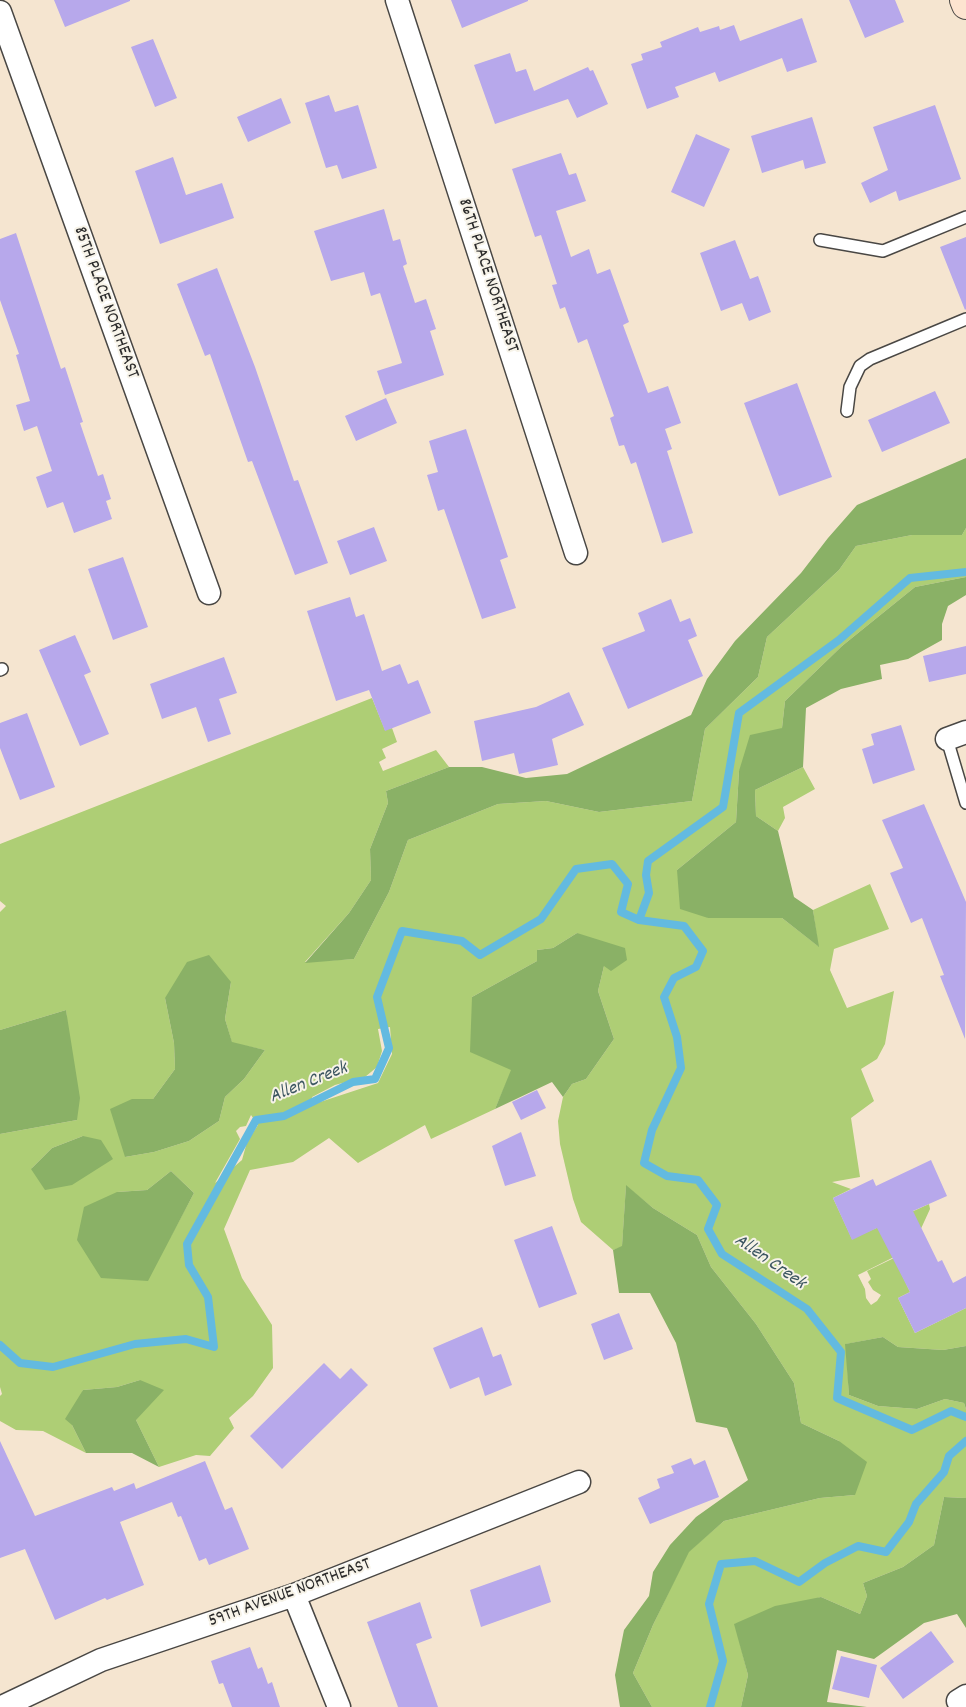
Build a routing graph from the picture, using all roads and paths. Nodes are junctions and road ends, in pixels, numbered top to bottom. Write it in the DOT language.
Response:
graph roads {
  1 [pos="397,0"];
  2 [pos="964,0"];
  3 [pos="966,5"];
  4 [pos="0,12"];
  5 [pos="966,217"];
  6 [pos="820,240"];
  7 [pos="966,319"];
  8 [pos="847,411"];
  9 [pos="576,553"];
  10 [pos="209,593"];
  11 [pos="956,735"];
  12 [pos="966,803"];
  13 [pos="579,1482"];
  14 [pos="294,1595"];
  15 [pos="2,1707"];
  16 [pos="339,1707"];
  1 -- 9 [label="street, 86TH PLACE NORTHEAST"];
  2 -- 3 [label="main road"];
  4 -- 10 [label="street, 85TH PLACE NORTHEAST"];
  5 -- 6 [label="lane"];
  7 -- 8 [label="lane"];
  11 -- 12 [label="lane"];
  13 -- 14 [label="street, 59TH AVENUE NORTHEAST"];
  14 -- 15 [label="street, 59TH AVENUE NORTHEAST"];
  14 -- 16 [label="street"];
}
